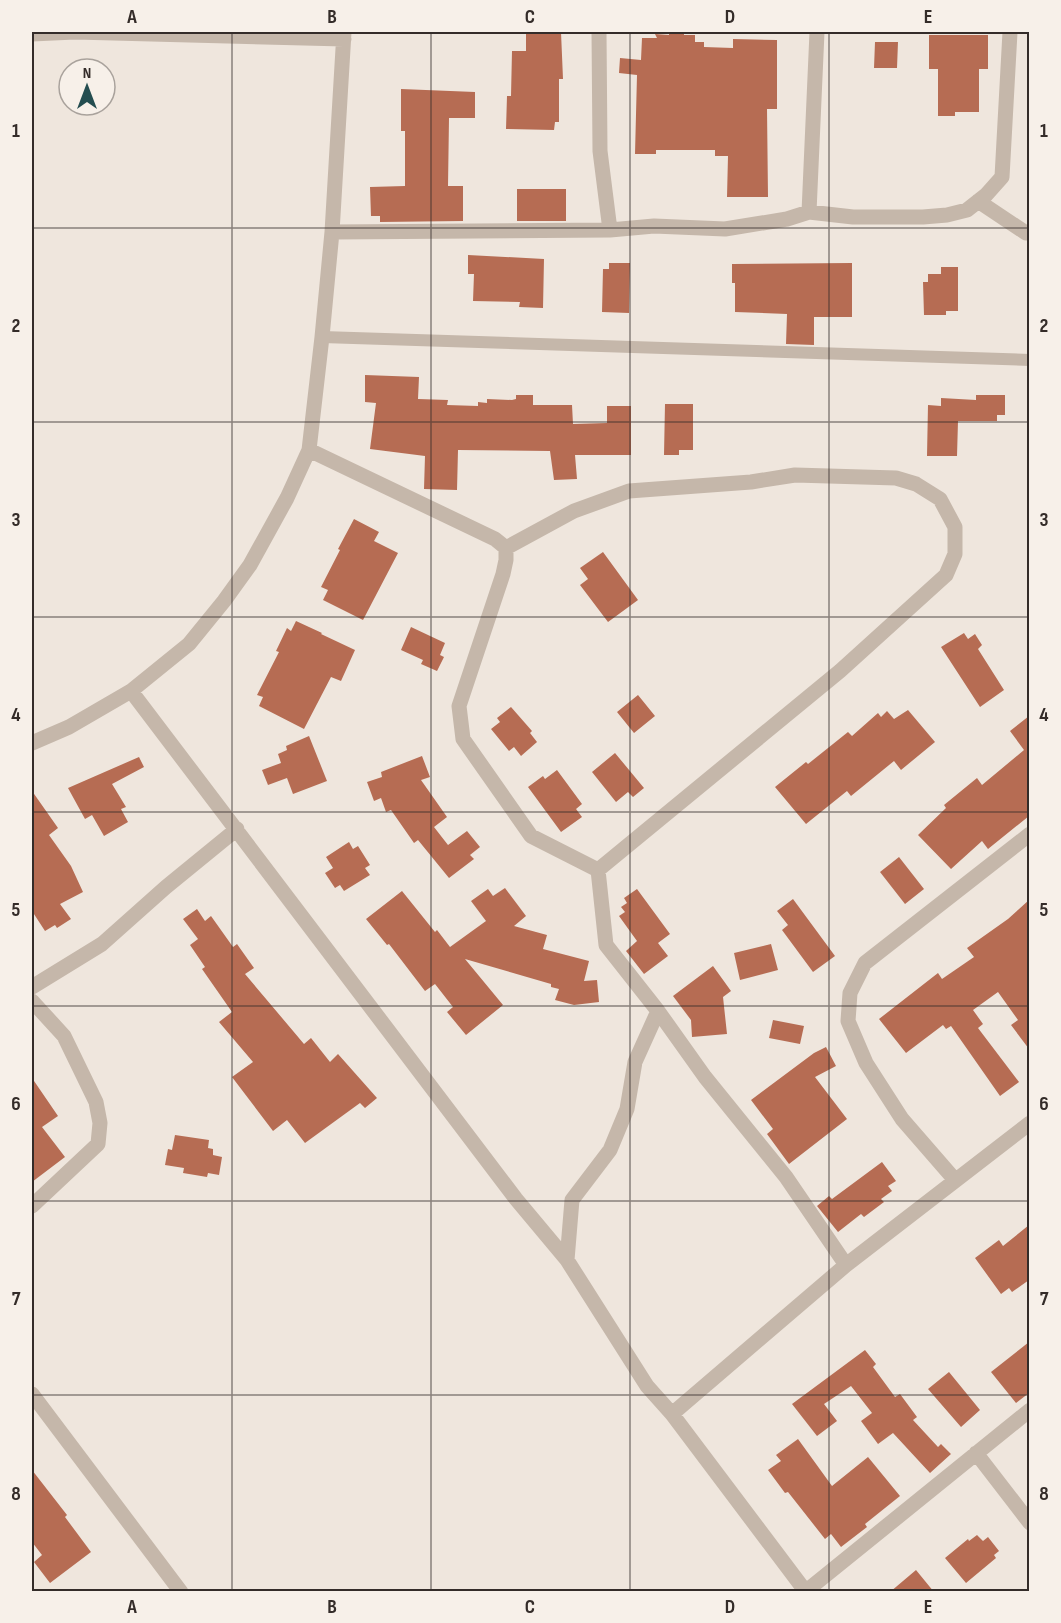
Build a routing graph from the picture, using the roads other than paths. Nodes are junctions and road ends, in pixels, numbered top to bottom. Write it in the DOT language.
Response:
graph roads {
  1 [pos="75,32"];
  2 [pos="599,32"];
  3 [pos="817,32"];
  4 [pos="1010,32"];
  5 [pos="32,34"];
  6 [pos="344,35"];
  7 [pos="978,201"];
  8 [pos="809,212"];
  9 [pos="610,230"];
  10 [pos="332,232"];
  11 [pos="1029,233"];
  12 [pos="322,337"];
  13 [pos="1029,360"];
  14 [pos="309,450"];
  15 [pos="506,548"];
  16 [pos="131,692"];
  17 [pos="32,743"];
  18 [pos="237,829"];
  19 [pos="1029,834"];
  20 [pos="598,870"];
  21 [pos="32,987"];
  22 [pos="32,1001"];
  23 [pos="658,1011"];
  24 [pos="1029,1123"];
  25 [pos="955,1180"];
  26 [pos="32,1206"];
  27 [pos="567,1260"];
  28 [pos="846,1265"];
  29 [pos="32,1394"];
  30 [pos="1029,1410"];
  31 [pos="672,1414"];
  32 [pos="976,1453"];
  33 [pos="1029,1523"];
  34 [pos="805,1591"];
  35 [pos="181,1592"];
  1 -- 5 [label="street"];
  1 -- 6 [label="street"];
  2 -- 9 [label="street"];
  3 -- 8 [label="street"];
  4 -- 7 [label="street"];
  6 -- 10 [label="street"];
  7 -- 8 [label="street"];
  7 -- 11 [label="street"];
  8 -- 9 [label="street"];
  9 -- 10 [label="street"];
  10 -- 12 [label="street"];
  12 -- 13 [label="lane"];
  12 -- 14 [label="street"];
  14 -- 15 [label="street"];
  14 -- 16 [label="street"];
  15 -- 20 [label="street"];
  15 -- 20 [label="street"];
  16 -- 17 [label="street"];
  16 -- 18 [label="street"];
  18 -- 21 [label="street"];
  18 -- 27 [label="street"];
  19 -- 25 [label="street"];
  20 -- 23 [label="street"];
  22 -- 26 [label="street"];
  23 -- 27 [label="street"];
  23 -- 28 [label="street"];
  24 -- 25 [label="street"];
  25 -- 28 [label="street"];
  27 -- 31 [label="street"];
  28 -- 31 [label="street"];
  29 -- 35 [label="street"];
  30 -- 32 [label="street"];
  31 -- 34 [label="street"];
  32 -- 33 [label="street"];
  32 -- 34 [label="street"];
}
